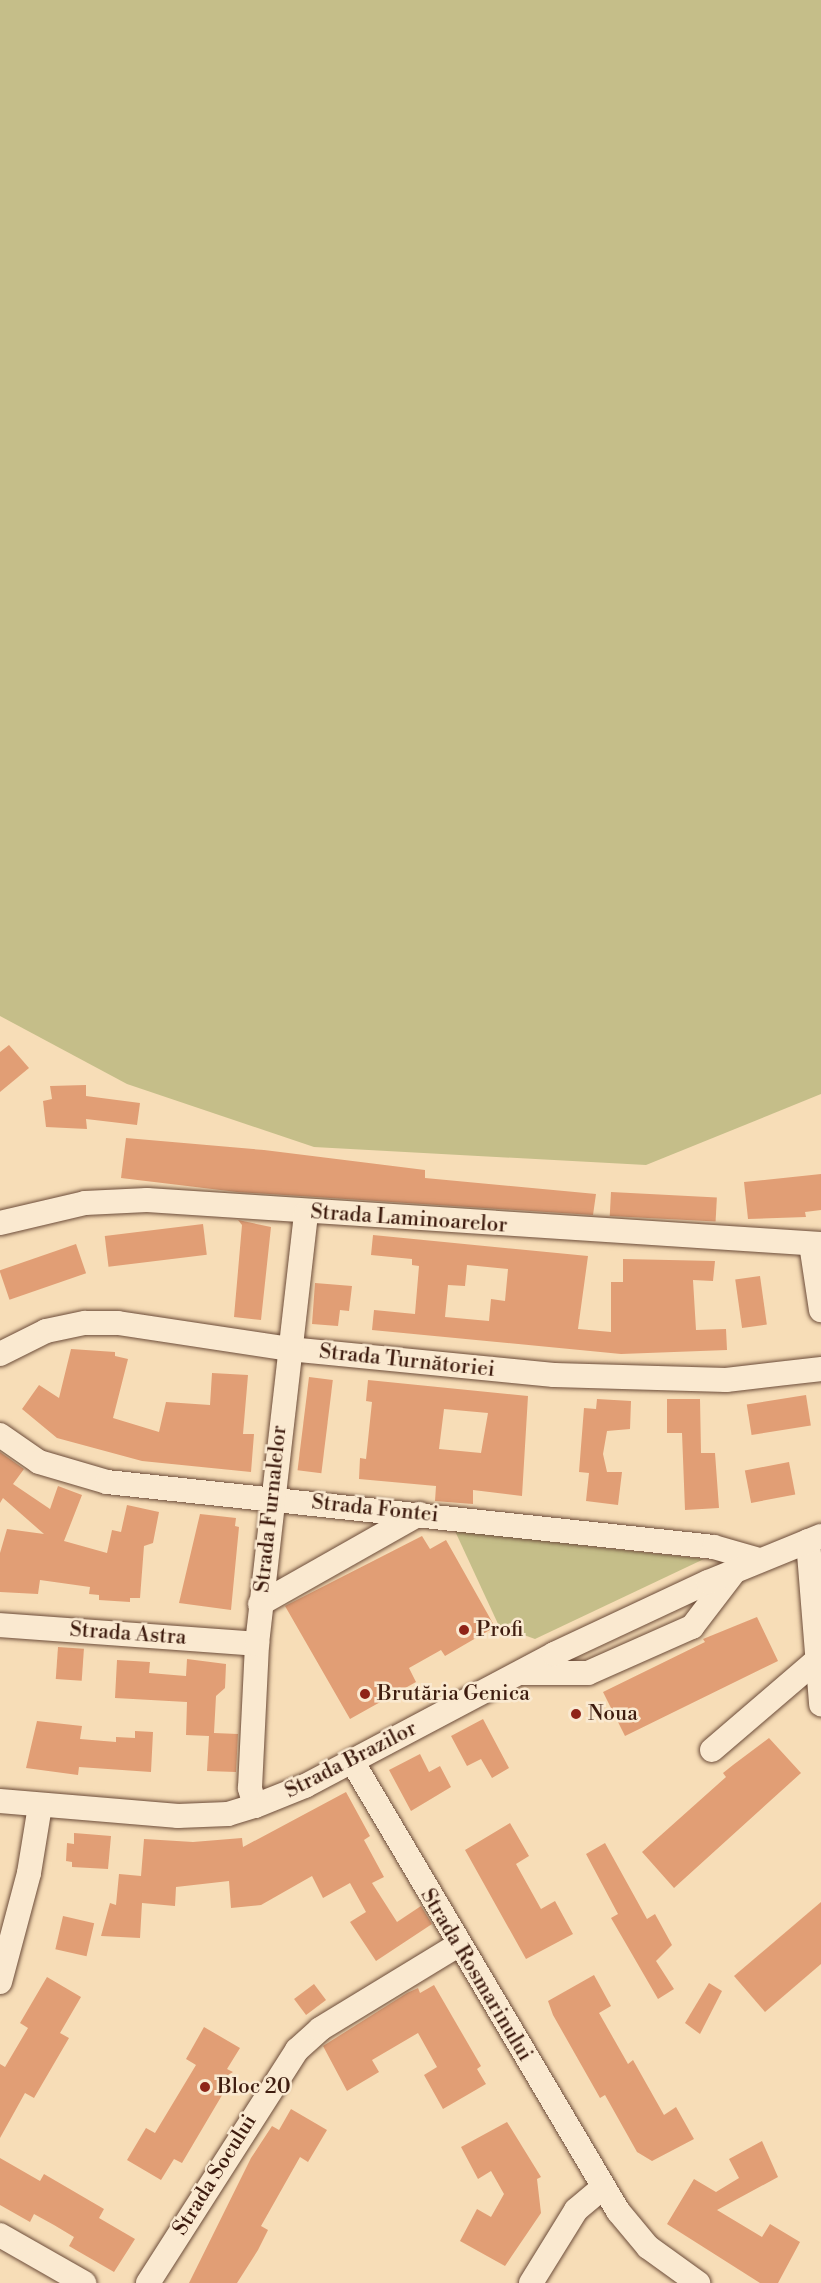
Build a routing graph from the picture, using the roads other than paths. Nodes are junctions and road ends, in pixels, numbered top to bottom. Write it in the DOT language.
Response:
graph roads {
  1 [pos="306,1213"];
  2 [pos="0,1223"];
  3 [pos="816,1244"];
  4 [pos="821,1310"];
  5 [pos="289,1349"];
  6 [pos="0,1354"];
  7 [pos="821,1369"];
  8 [pos="0,1435"];
  9 [pos="272,1498"];
  10 [pos="419,1514"];
  11 [pos="815,1539"];
  12 [pos="759,1560"];
  13 [pos="735,1570"];
  14 [pos="260,1604"];
  15 [pos="0,1625"];
  16 [pos="257,1644"];
  17 [pos="818,1659"];
  18 [pos="518,1673"];
  19 [pos="821,1704"];
  20 [pos="712,1750"];
  21 [pos="352,1761"];
  22 [pos="0,1801"];
  23 [pos="40,1806"];
  24 [pos="255,1806"];
  25 [pos="458,1946"];
  26 [pos="0,1982"];
  27 [pos="603,2187"];
  28 [pos="0,2235"];
  29 [pos="84,2283"];
  30 [pos="148,2283"];
  31 [pos="531,2283"];
  32 [pos="698,2283"];
  1 -- 2 [label="street, Strada Laminoarelor"];
  1 -- 3 [label="street, Strada Laminoarelor"];
  1 -- 5 [label="street, Strada Furnalelor"];
  3 -- 4 [label="street"];
  5 -- 6 [label="street, Strada Turnătoriei"];
  5 -- 7 [label="street, Strada Turnătoriei"];
  5 -- 9 [label="street, Strada Furnalelor"];
  8 -- 9 [label="street, Strada Fontei"];
  9 -- 10 [label="street, Strada Fontei"];
  9 -- 14 [label="street, Strada Furnalelor"];
  10 -- 12 [label="street, Strada Fontei"];
  10 -- 14 [label="street"];
  11 -- 12 [label="street, Strada Brazilor"];
  11 -- 17 [label="street, Strada Brazilor"];
  12 -- 13 [label="street, Strada Brazilor"];
  13 -- 18 [label="street, Strada Brazilor"];
  13 -- 18 [label="street"];
  14 -- 16 [label="street, Strada Furnalelor"];
  15 -- 16 [label="street, Strada Astra"];
  16 -- 24 [label="street, Strada Furnalelor"];
  17 -- 19 [label="street, Strada Brazilor"];
  17 -- 20 [label="street"];
  18 -- 21 [label="street, Strada Brazilor"];
  21 -- 24 [label="street, Strada Brazilor"];
  21 -- 25 [label="street, Strada Rosmarinului"];
  22 -- 23 [label="street, Strada Brazilor"];
  23 -- 24 [label="street, Strada Brazilor"];
  23 -- 26 [label="street"];
  25 -- 27 [label="street, Strada Rosmarinului"];
  25 -- 30 [label="street, Strada Socului"];
  27 -- 31 [label="street"];
  27 -- 32 [label="street, Strada Rosmarinului"];
  28 -- 29 [label="street"];
}
